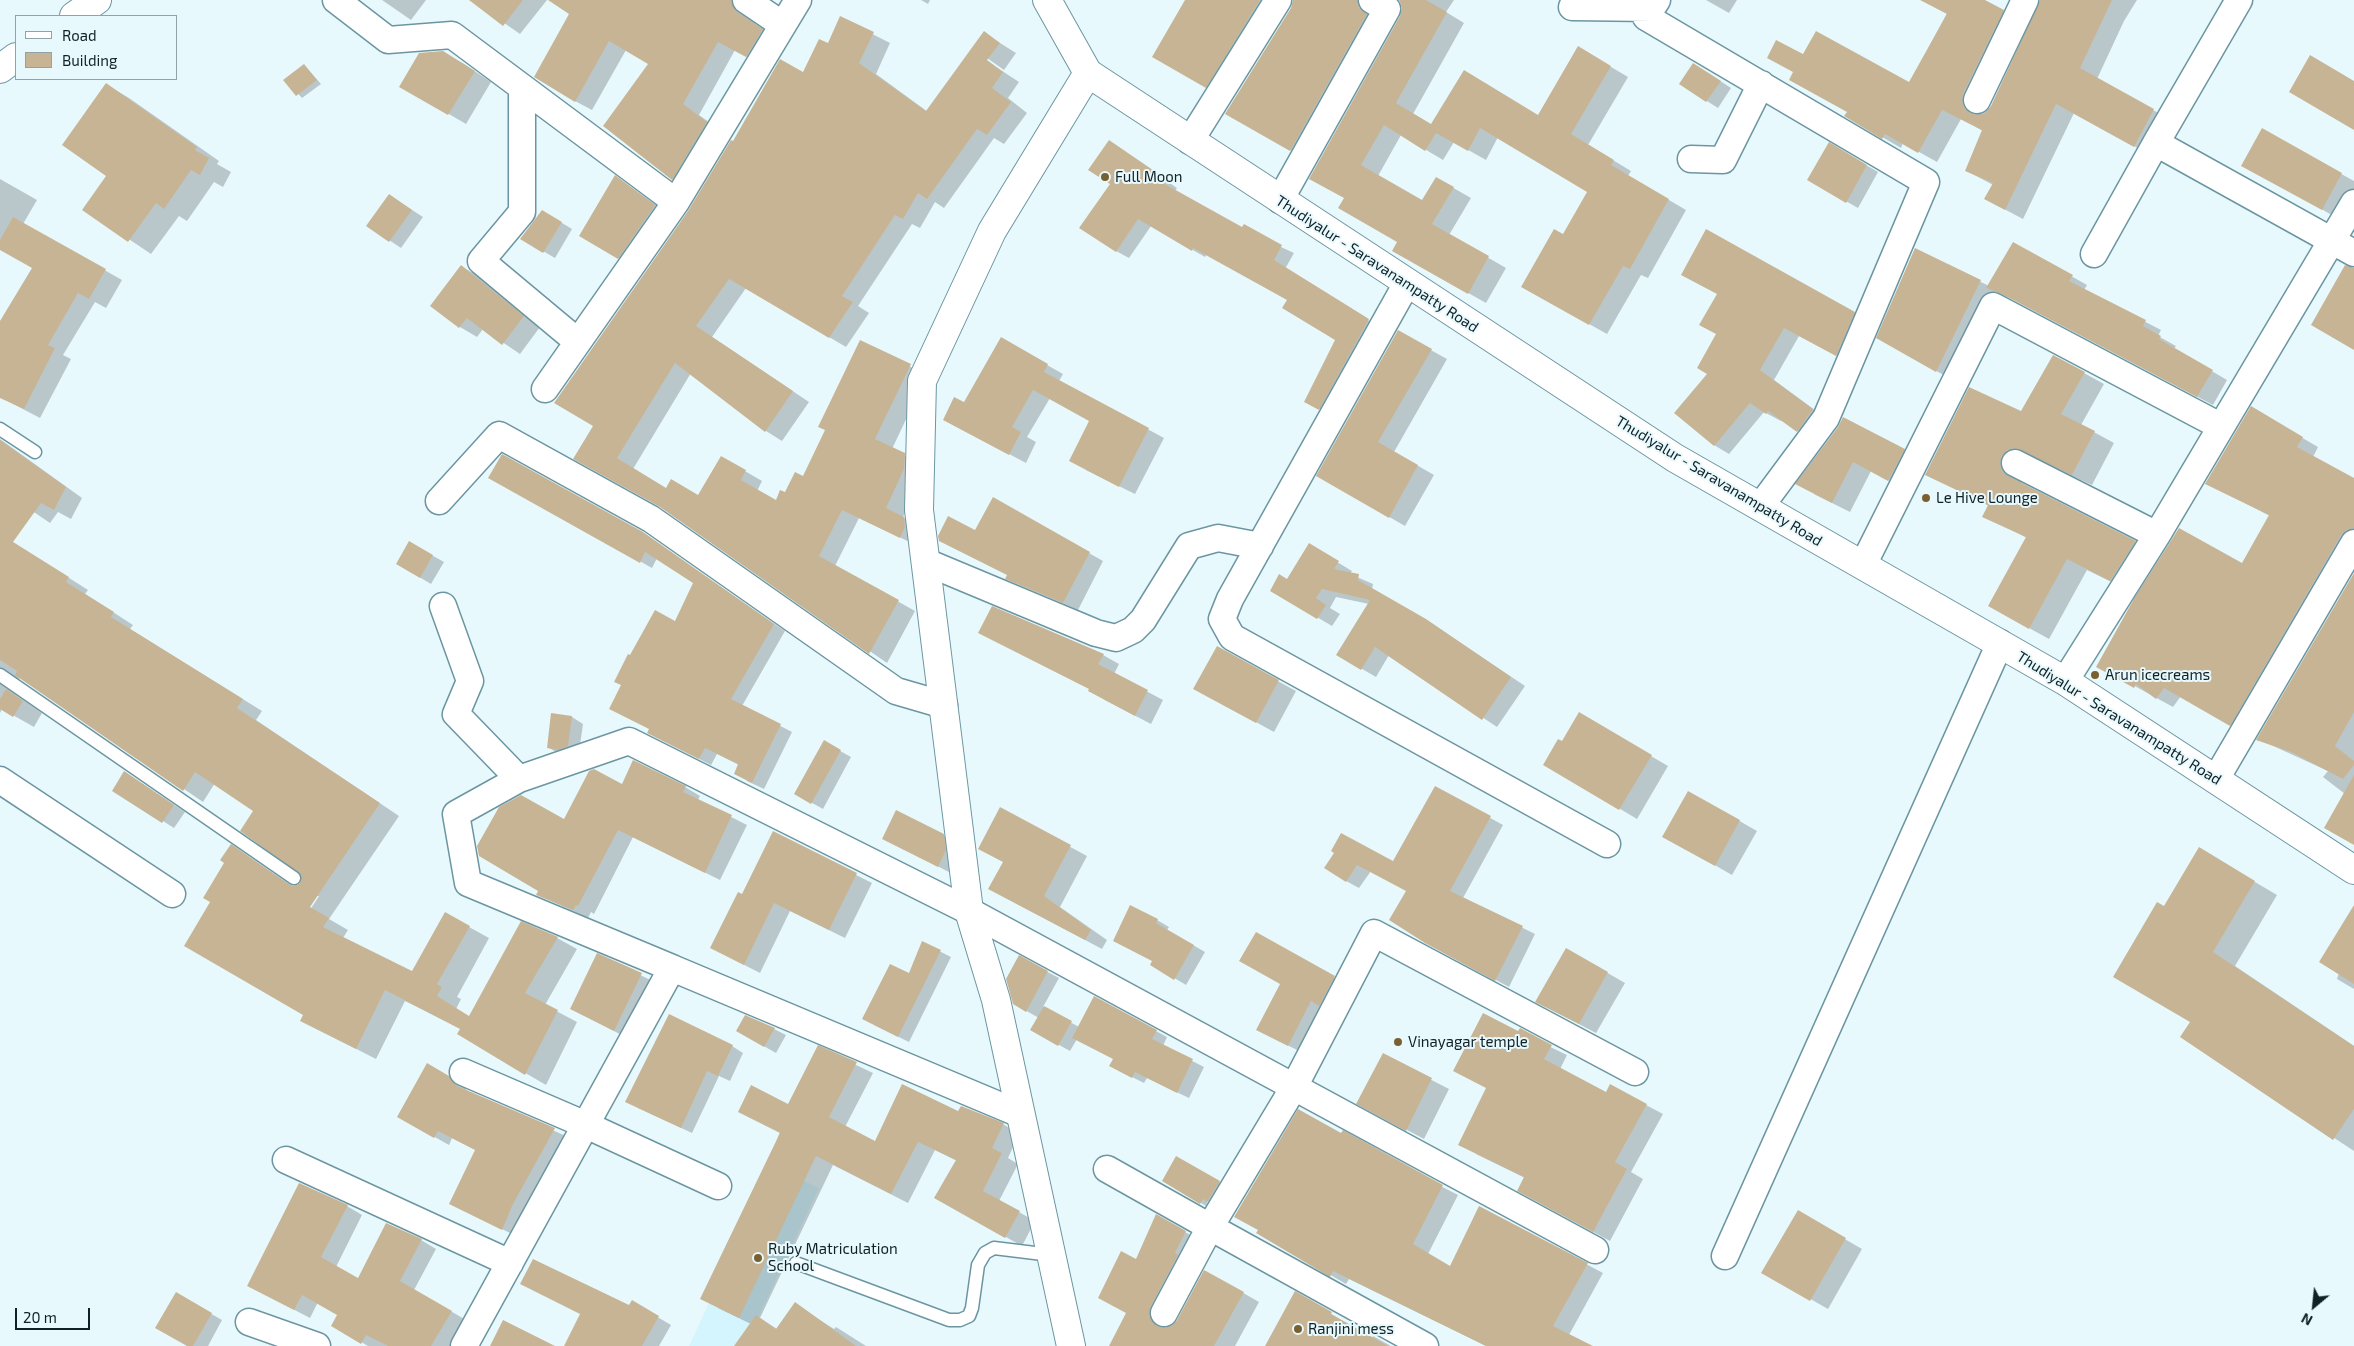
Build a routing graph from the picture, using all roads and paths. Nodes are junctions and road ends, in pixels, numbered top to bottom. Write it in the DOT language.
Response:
graph roads {
  1 [pos="97,0"];
  2 [pos="336,0"];
  3 [pos="746,0"];
  4 [pos="798,0"];
  5 [pos="1047,0"];
  6 [pos="1278,0"];
  7 [pos="1372,0"];
  8 [pos="2025,0"];
  9 [pos="2239,0"];
  10 [pos="1654,4"];
  11 [pos="1572,7"];
  12 [pos="75,15"];
  13 [pos="783,25"];
  14 [pos="15,58"];
  15 [pos="0,69"];
  16 [pos="1088,73"];
  17 [pos="1761,84"];
  18 [pos="522,88"];
  19 [pos="1977,100"];
  20 [pos="1190,140"];
  21 [pos="2156,143"];
  22 [pos="1691,159"];
  23 [pos="1280,200"];
  24 [pos="676,202"];
  25 [pos="2354,202"];
  26 [pos="2332,239"];
  27 [pos="2354,252"];
  28 [pos="2094,254"];
  29 [pos="1407,283"];
  30 [pos="578,342"];
  31 [pos="545,388"];
  32 [pos="2220,426"];
  33 [pos="0,428"];
  34 [pos="35,452"];
  35 [pos="2015,463"];
  36 [pos="439,501"];
  37 [pos="1760,507"];
  38 [pos="2157,535"];
  39 [pos="2354,544"];
  40 [pos="1260,546"];
  41 [pos="926,562"];
  42 [pos="1863,565"];
  43 [pos="443,606"];
  44 [pos="2000,643"];
  45 [pos="0,675"];
  46 [pos="2065,681"];
  47 [pos="944,705"];
  48 [pos="520,779"];
  49 [pos="0,780"];
  50 [pos="2216,780"];
  51 [pos="1607,844"];
  52 [pos="2354,870"];
  53 [pos="294,878"];
  54 [pos="172,894"];
  55 [pos="970,911"];
  56 [pos="672,968"];
  57 [pos="463,1072"];
  58 [pos="1635,1072"];
  59 [pos="1294,1087"];
  60 [pos="1020,1114"];
  61 [pos="586,1125"];
  62 [pos="286,1160"];
  63 [pos="1107,1169"];
  64 [pos="718,1186"];
  65 [pos="1210,1228"];
  66 [pos="1595,1250"];
  67 [pos="1051,1255"];
  68 [pos="1724,1256"];
  69 [pos="796,1262"];
  70 [pos="510,1263"];
  71 [pos="1164,1313"];
  72 [pos="249,1322"];
  73 [pos="317,1346"];
  74 [pos="464,1346"];
  75 [pos="1071,1346"];
  76 [pos="1425,1346"];
  1 -- 12 [label="main road"];
  2 -- 18 [label="street"];
  3 -- 13 [label="street"];
  4 -- 13 [label="street"];
  5 -- 16 [label="main road, Thudiyalur - Saravanampatty Road"];
  6 -- 20 [label="street"];
  7 -- 23 [label="street"];
  8 -- 19 [label="street"];
  9 -- 21 [label="street"];
  10 -- 11 [label="street"];
  10 -- 17 [label="street"];
  13 -- 24 [label="street"];
  14 -- 15 [label="main road"];
  16 -- 20 [label="main road, Thudiyalur - Saravanampatty Road"];
  16 -- 41 [label="main road"];
  17 -- 22 [label="street"];
  17 -- 37 [label="street"];
  18 -- 24 [label="street"];
  18 -- 30 [label="street"];
  20 -- 23 [label="main road, Thudiyalur - Saravanampatty Road"];
  21 -- 26 [label="street"];
  21 -- 28 [label="street"];
  23 -- 29 [label="main road, Thudiyalur - Saravanampatty Road"];
  24 -- 30 [label="street"];
  25 -- 26 [label="street"];
  26 -- 27 [label="street"];
  26 -- 32 [label="street"];
  29 -- 37 [label="main road, Thudiyalur - Saravanampatty Road"];
  29 -- 40 [label="street"];
  30 -- 31 [label="street"];
  32 -- 38 [label="street"];
  32 -- 42 [label="street"];
  33 -- 34 [label="lane"];
  35 -- 38 [label="street"];
  36 -- 47 [label="street"];
  37 -- 42 [label="main road, Thudiyalur - Saravanampatty Road"];
  38 -- 46 [label="street"];
  39 -- 50 [label="street"];
  40 -- 41 [label="street"];
  40 -- 51 [label="street"];
  41 -- 47 [label="main road"];
  42 -- 44 [label="main road, Thudiyalur - Saravanampatty Road"];
  43 -- 48 [label="street"];
  44 -- 46 [label="main road, Thudiyalur - Saravanampatty Road"];
  44 -- 68 [label="street"];
  45 -- 53 [label="lane"];
  46 -- 50 [label="main road, Thudiyalur - Saravanampatty Road"];
  47 -- 55 [label="main road"];
  48 -- 55 [label="street"];
  48 -- 56 [label="street"];
  49 -- 54 [label="street"];
  50 -- 52 [label="main road, Thudiyalur - Saravanampatty Road"];
  55 -- 59 [label="street"];
  55 -- 60 [label="main road"];
  56 -- 60 [label="street"];
  56 -- 61 [label="street"];
  57 -- 61 [label="street"];
  58 -- 59 [label="street"];
  59 -- 65 [label="street"];
  59 -- 66 [label="street"];
  60 -- 67 [label="main road"];
  61 -- 64 [label="street"];
  61 -- 70 [label="street"];
  62 -- 70 [label="street"];
  63 -- 65 [label="street"];
  65 -- 71 [label="street"];
  65 -- 76 [label="street"];
  67 -- 69 [label="lane"];
  67 -- 75 [label="main road"];
  70 -- 74 [label="street"];
  72 -- 73 [label="street"];
}
